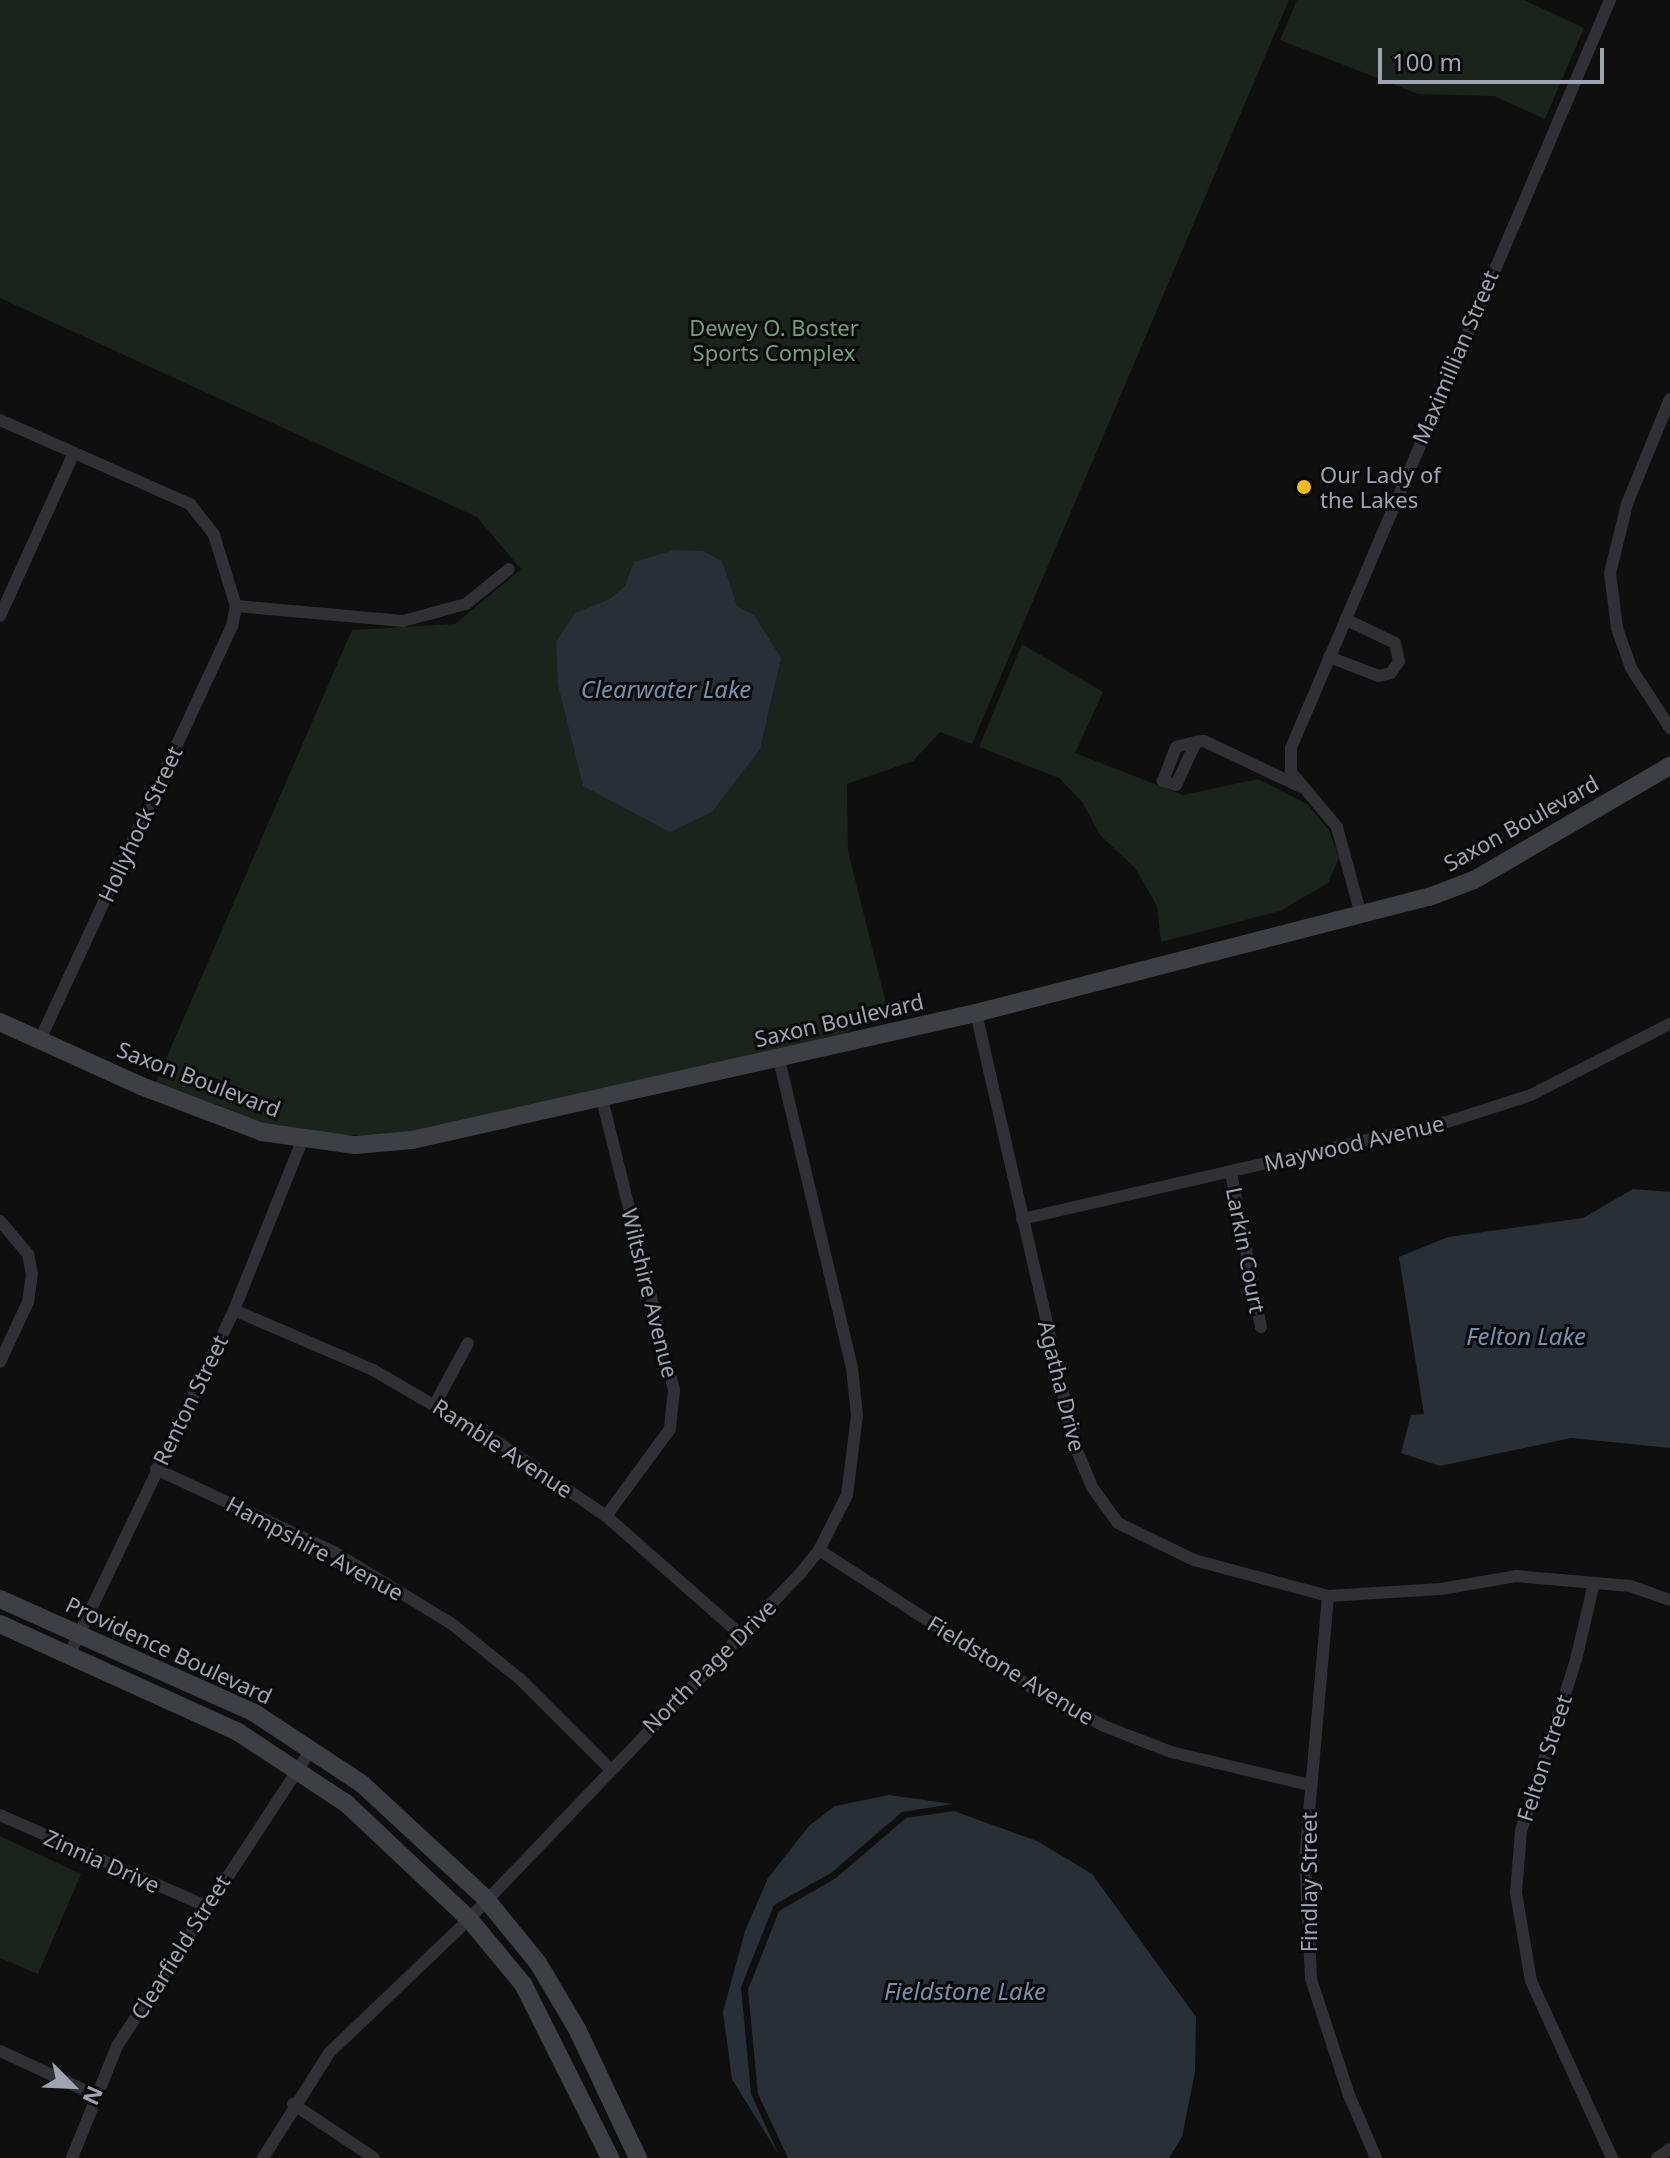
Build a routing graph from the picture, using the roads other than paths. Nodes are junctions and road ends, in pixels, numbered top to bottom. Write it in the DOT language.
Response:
graph roads {
  1 [pos="1610,0"];
  2 [pos="1670,399"];
  3 [pos="1667,416"];
  4 [pos="0,420"];
  5 [pos="73,455"];
  6 [pos="509,569"];
  7 [pos="236,606"];
  8 [pos="0,616"];
  9 [pos="1345,619"];
  10 [pos="1329,657"];
  11 [pos="1670,728"];
  12 [pos="1196,742"];
  13 [pos="1670,766"];
  14 [pos="1301,787"];
  15 [pos="1361,915"];
  16 [pos="976,1013"];
  17 [pos="0,1022"];
  18 [pos="1670,1024"];
  19 [pos="40,1040"];
  20 [pos="779,1059"];
  21 [pos="602,1099"];
  22 [pos="302,1141"];
  23 [pos="1231,1173"];
  24 [pos="1022,1219"];
  25 [pos="0,1221"];
  26 [pos="234,1310"];
  27 [pos="1261,1327"];
  28 [pos="468,1343"];
  29 [pos="0,1362"];
  30 [pos="435,1404"];
  31 [pos="156,1469"];
  32 [pos="606,1516"];
  33 [pos="819,1550"];
  34 [pos="1594,1583"];
  35 [pos="1328,1596"];
  36 [pos="0,1599"];
  37 [pos="1670,1600"];
  38 [pos="0,1624"];
  39 [pos="79,1635"];
  40 [pos="741,1635"];
  41 [pos="69,1655"];
  42 [pos="311,1749"];
  43 [pos="609,1768"];
  44 [pos="295,1769"];
  45 [pos="1310,1785"];
  46 [pos="0,1815"];
  47 [pos="485,1898"];
  48 [pos="205,1906"];
  49 [pos="469,1919"];
  50 [pos="0,2051"];
  51 [pos="97,2096"];
  52 [pos="293,2104"];
  53 [pos="1670,2149"];
  54 [pos="72,2158"];
  55 [pos="263,2158"];
  56 [pos="374,2158"];
  57 [pos="610,2158"];
  58 [pos="638,2158"];
  59 [pos="1376,2158"];
  60 [pos="1612,2158"];
  61 [pos="1657,2158"];
  1 -- 9 [label="street, Maximillian Street"];
  2 -- 3 [label="street"];
  3 -- 11 [label="street"];
  4 -- 5 [label="street"];
  5 -- 7 [label="street"];
  5 -- 8 [label="street"];
  6 -- 7 [label="street"];
  7 -- 19 [label="street, Hollyhock Street"];
  9 -- 10 [label="street, Maximillian Street"];
  9 -- 10 [label="street"];
  10 -- 14 [label="street, Maximillian Street"];
  12 -- 14 [label="street"];
  13 -- 15 [label="main road, Saxon Boulevard"];
  14 -- 15 [label="street"];
  15 -- 16 [label="main road, Saxon Boulevard"];
  16 -- 20 [label="main road, Saxon Boulevard"];
  16 -- 24 [label="street, Agatha Drive"];
  17 -- 19 [label="main road, Saxon Boulevard"];
  18 -- 23 [label="street, Maywood Avenue"];
  19 -- 22 [label="main road, Saxon Boulevard"];
  20 -- 21 [label="main road, Saxon Boulevard"];
  20 -- 33 [label="street, North Page Drive"];
  21 -- 22 [label="main road, Saxon Boulevard"];
  21 -- 32 [label="street, Wiltshire Avenue"];
  22 -- 26 [label="street, Renton Street"];
  23 -- 24 [label="street, Maywood Avenue"];
  23 -- 27 [label="street, Larkin Court"];
  24 -- 35 [label="street, Agatha Drive"];
  25 -- 29 [label="street"];
  26 -- 30 [label="street, Ramble Avenue"];
  26 -- 31 [label="street, Renton Street"];
  28 -- 30 [label="street"];
  30 -- 32 [label="street, Ramble Avenue"];
  31 -- 39 [label="street, Renton Street"];
  31 -- 43 [label="street, Hampshire Avenue"];
  32 -- 40 [label="street, Ramble Avenue"];
  33 -- 40 [label="street, North Page Drive"];
  33 -- 45 [label="street, Fieldstone Avenue"];
  34 -- 35 [label="street, Agatha Drive"];
  34 -- 37 [label="street, Agatha Drive"];
  34 -- 60 [label="street, Felton Street"];
  35 -- 45 [label="street, Findlay Street"];
  36 -- 39 [label="main road, Providence Boulevard"];
  38 -- 41 [label="main road, Providence Boulevard"];
  39 -- 41 [label="street, Renton Street"];
  39 -- 42 [label="main road, Providence Boulevard"];
  40 -- 43 [label="street, North Page Drive"];
  41 -- 44 [label="main road, Providence Boulevard"];
  42 -- 44 [label="street, Clearfield Street"];
  42 -- 47 [label="main road, Providence Boulevard"];
  43 -- 47 [label="street, North Page Drive"];
  44 -- 48 [label="street, Clearfield Street"];
  44 -- 49 [label="main road, Providence Boulevard"];
  45 -- 59 [label="street, Findlay Street"];
  46 -- 48 [label="street, Zinnia Drive"];
  47 -- 49 [label="street, North Page Drive"];
  47 -- 58 [label="main road, Providence Boulevard"];
  48 -- 51 [label="street, Clearfield Street"];
  49 -- 52 [label="street, North Page Drive"];
  49 -- 57 [label="main road, Providence Boulevard"];
  50 -- 51 [label="street"];
  51 -- 54 [label="street, Clearfield Street"];
  52 -- 55 [label="street, North Page Drive"];
  52 -- 56 [label="street"];
  53 -- 61 [label="street"];
}
